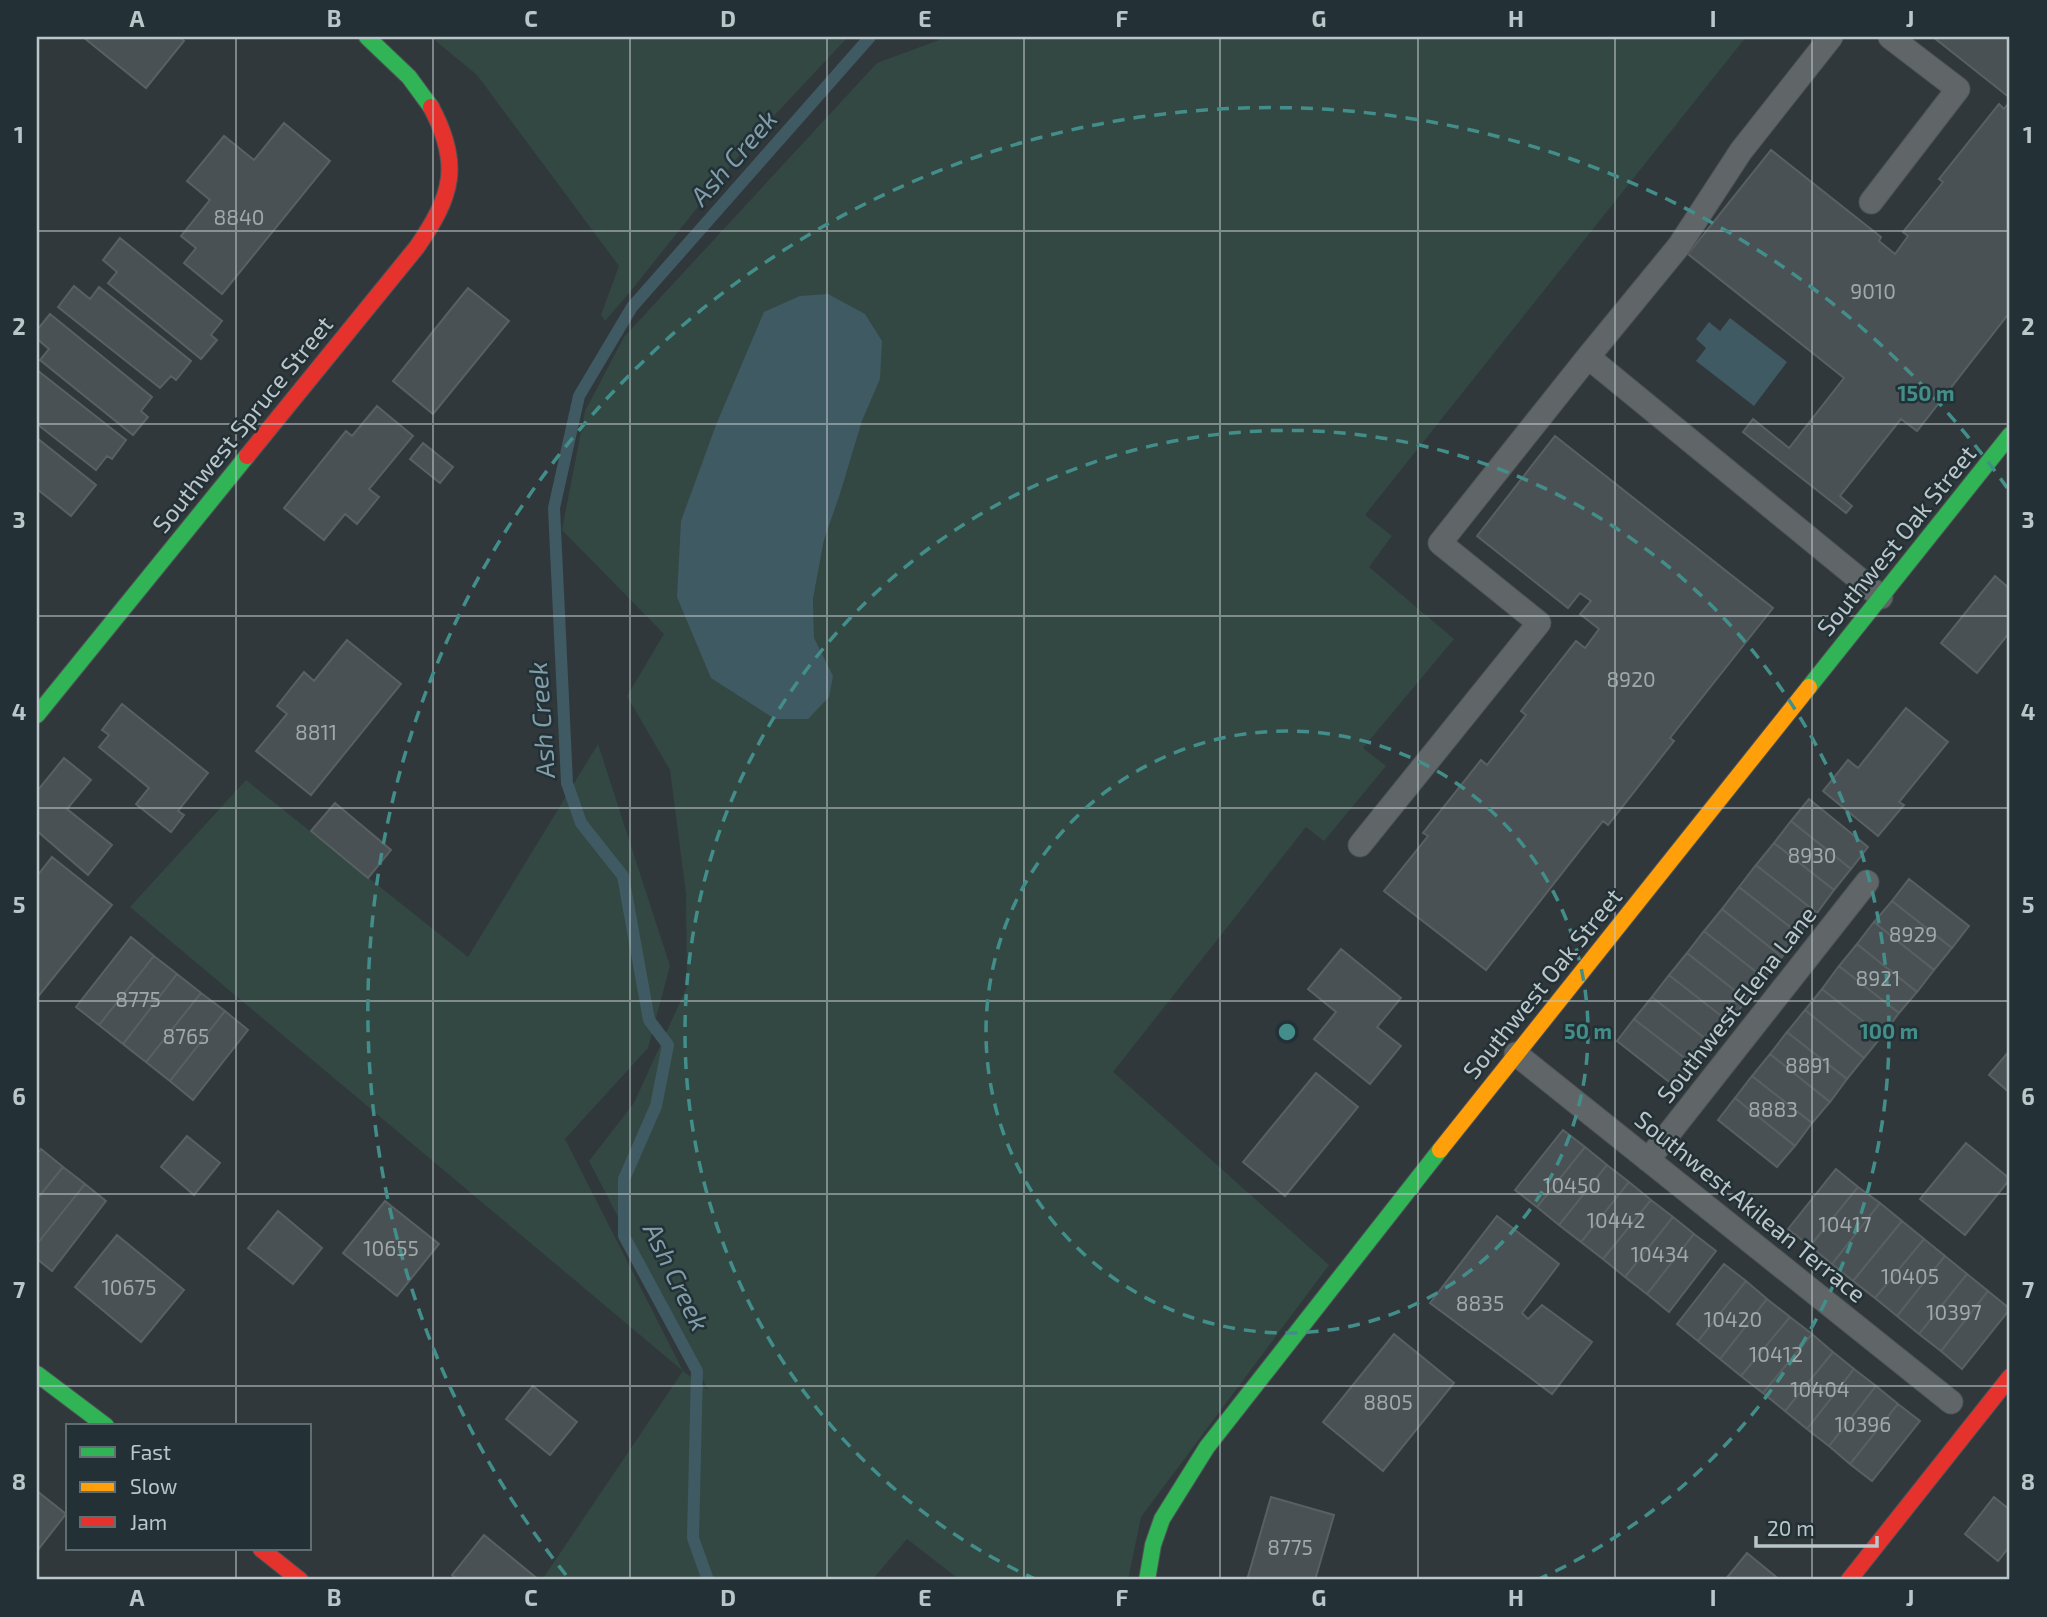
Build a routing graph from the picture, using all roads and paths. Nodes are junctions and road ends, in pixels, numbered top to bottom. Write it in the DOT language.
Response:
graph roads {
  1 [pos="367,37"];
  2 [pos="1831,37"];
  3 [pos="1890,37"];
  4 [pos="1871,202"];
  5 [pos="1588,357"];
  6 [pos="2010,435"];
  7 [pos="1881,597"];
  8 [pos="37,715"];
  9 [pos="1360,845"];
  10 [pos="1867,882"];
  11 [pos="1516,1054"];
  12 [pos="1648,1160"];
  13 [pos="37,1374"];
  14 [pos="2010,1377"];
  15 [pos="1951,1402"];
  16 [pos="103,1424"];
  17 [pos="262,1550"];
  18 [pos="300,1580"];
  19 [pos="1147,1580"];
  20 [pos="1849,1580"];
  1 -- 8 [label="street, Southwest Spruce Street"];
  2 -- 5 [label="lane"];
  3 -- 4 [label="lane"];
  5 -- 7 [label="lane"];
  5 -- 9 [label="lane"];
  6 -- 7 [label="street, Southwest Oak Street"];
  7 -- 11 [label="street, Southwest Oak Street"];
  10 -- 12 [label="lane, Southwest Elena Lane"];
  11 -- 12 [label="lane, Southwest Akilean Terrace"];
  11 -- 19 [label="street, Southwest Oak Street"];
  12 -- 15 [label="lane, Southwest Akilean Terrace"];
  13 -- 16 [label="street"];
  14 -- 20 [label="street"];
  17 -- 18 [label="street"];
}
